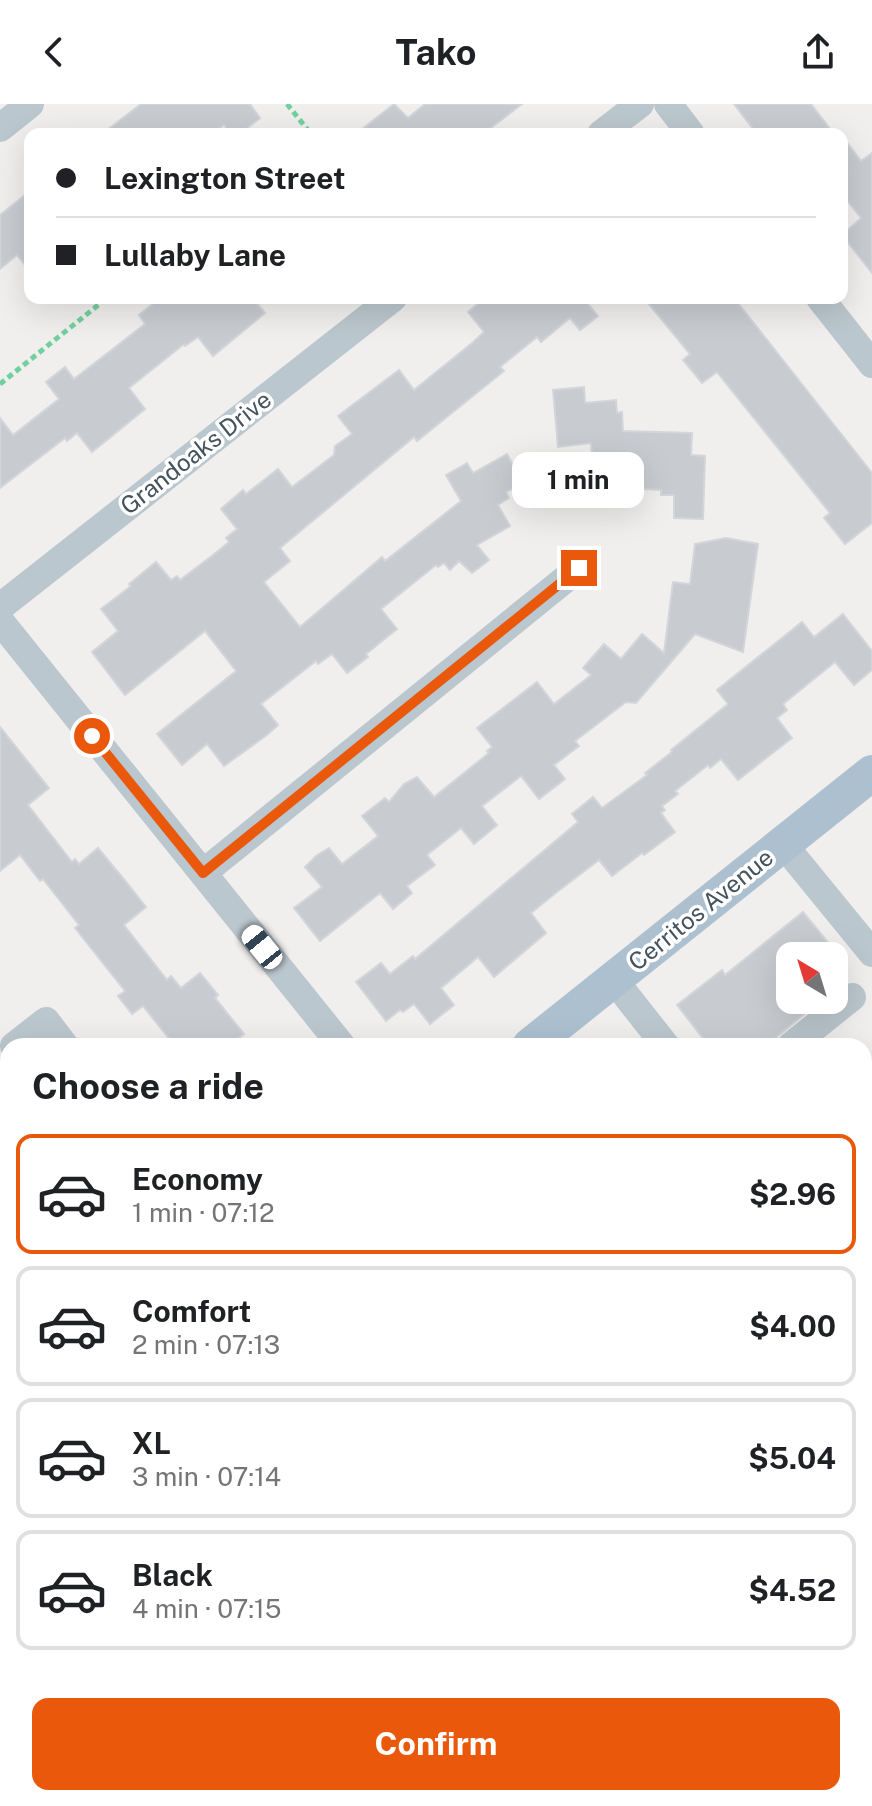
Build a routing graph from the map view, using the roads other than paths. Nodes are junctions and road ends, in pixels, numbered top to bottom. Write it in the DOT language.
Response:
graph roads {
  1 [pos="30,104"];
  2 [pos="640,104"];
  3 [pos="668,104"];
  4 [pos="0,128"];
  5 [pos="609,128"];
  6 [pos="686,128"];
  7 [pos="385,304"];
  8 [pos="825,304"];
  9 [pos="872,364"];
  10 [pos="579,568"];
  11 [pos="0,607"];
  12 [pos="0,621"];
  13 [pos="872,773"];
  14 [pos="783,844"];
  15 [pos="203,873"];
  16 [pos="872,953"];
  17 [pos="614,980"];
  18 [pos="852,997"];
  19 [pos="24,1038"];
  20 [pos="59,1038"];
  21 [pos="336,1038"];
  22 [pos="540,1038"];
  23 [pos="660,1038"];
  24 [pos="801,1038"];
  1 -- 4 [label="street"];
  2 -- 5 [label="street"];
  3 -- 6 [label="street"];
  7 -- 11 [label="street, Grandoaks Drive"];
  8 -- 9 [label="street"];
  10 -- 15 [label="street"];
  12 -- 15 [label="street"];
  13 -- 14 [label="main road, Cerritos Avenue"];
  14 -- 16 [label="street"];
  14 -- 17 [label="main road, Cerritos Avenue"];
  15 -- 21 [label="street"];
  17 -- 22 [label="main road, Cerritos Avenue"];
  17 -- 23 [label="street"];
  18 -- 24 [label="street"];
  19 -- 20 [label="street"];
}
